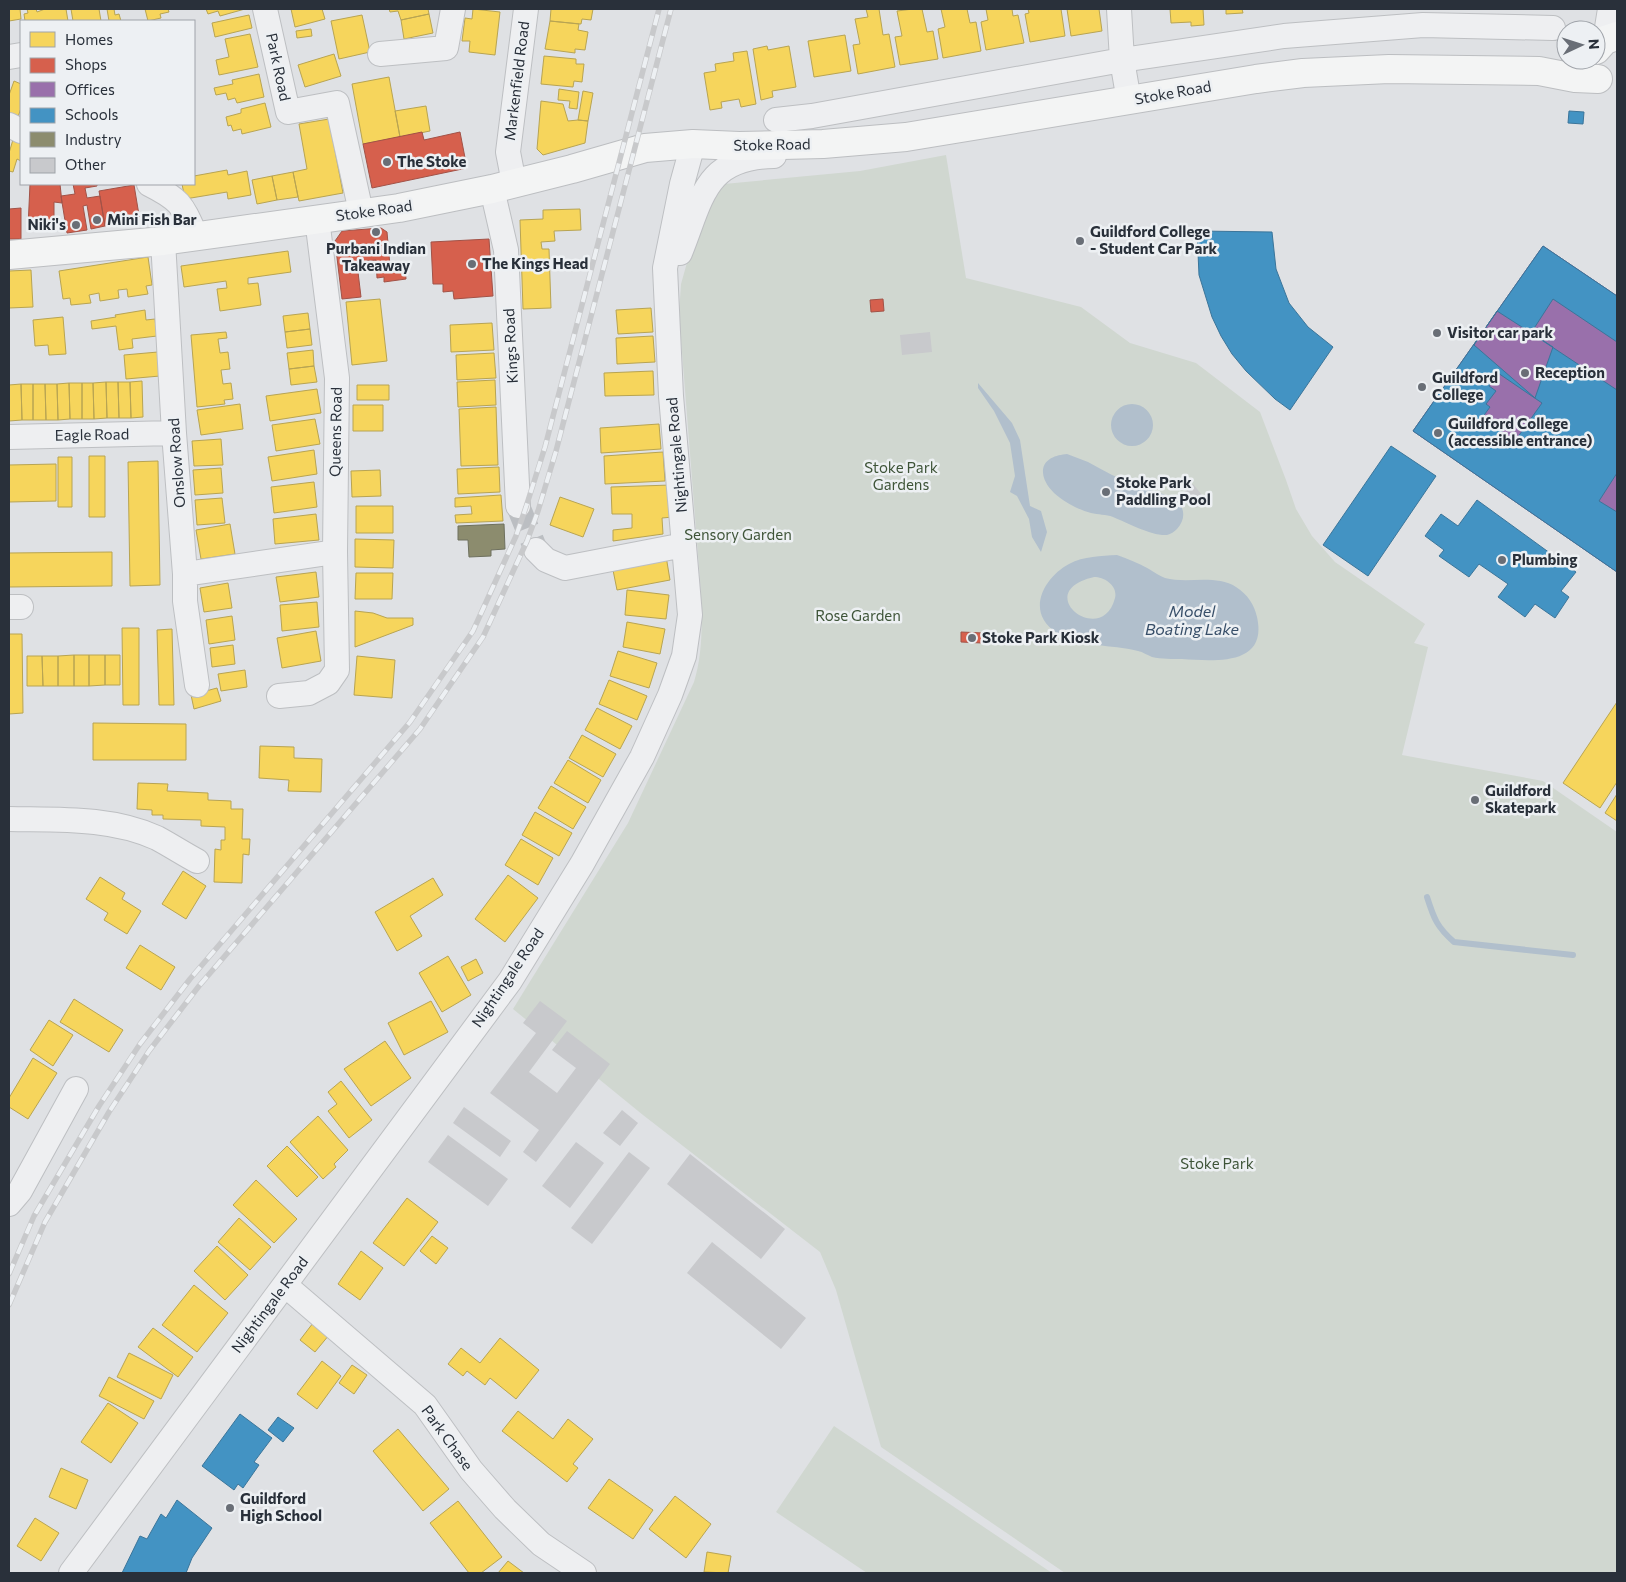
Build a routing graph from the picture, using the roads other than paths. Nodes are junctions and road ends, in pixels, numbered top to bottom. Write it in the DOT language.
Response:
graph roads {
  1 [pos="265,9"];
  2 [pos="453,9"];
  3 [pos="526,9"];
  4 [pos="1119,9"];
  5 [pos="1610,9"];
  6 [pos="1553,28"];
  7 [pos="1606,49"];
  8 [pos="380,54"];
  9 [pos="1122,60"];
  10 [pos="1556,66"];
  11 [pos="1588,70"];
  12 [pos="1539,72"];
  13 [pos="1129,100"];
  14 [pos="776,120"];
  15 [pos="906,137"];
  16 [pos="693,144"];
  17 [pos="151,185"];
  18 [pos="503,186"];
  19 [pos="361,212"];
  20 [pos="316,219"];
  21 [pos="196,236"];
  22 [pos="163,241"];
  23 [pos="9,255"];
  24 [pos="665,287"];
  25 [pos="174,433"];
  26 [pos="9,437"];
  27 [pos="518,506"];
  28 [pos="684,544"];
  29 [pos="536,550"];
  30 [pos="335,552"];
  31 [pos="185,574"];
  32 [pos="197,685"];
  33 [pos="279,696"];
  34 [pos="9,819"];
  35 [pos="197,861"];
  36 [pos="76,1089"];
  37 [pos="9,1204"];
  38 [pos="285,1285"];
  39 [pos="71,1573"];
  40 [pos="584,1573"];
  1 -- 19 [label="street, Park Road"];
  2 -- 8 [label="street"];
  3 -- 18 [label="street, Markenfield Road"];
  4 -- 9 [label="street"];
  5 -- 7 [label="street"];
  6 -- 9 [label="street, Stoke Road"];
  9 -- 13 [label="street"];
  9 -- 14 [label="street, Stoke Road"];
  10 -- 12 [label="main road, Stoke Road"];
  11 -- 12 [label="main road, Stoke Road"];
  12 -- 13 [label="main road, Stoke Road"];
  13 -- 15 [label="main road, Stoke Road"];
  15 -- 16 [label="main road, Stoke Road"];
  15 -- 24 [label="street, Nightingale Road"];
  16 -- 18 [label="main road, Stoke Road"];
  16 -- 24 [label="street, Nightingale Road"];
  17 -- 21 [label="street"];
  18 -- 19 [label="main road, Stoke Road"];
  18 -- 27 [label="street, Kings Road"];
  19 -- 20 [label="main road, Stoke Road"];
  20 -- 21 [label="main road, Stoke Road"];
  20 -- 30 [label="street, Queens Road"];
  21 -- 22 [label="main road, Stoke Road"];
  22 -- 23 [label="main road, Stoke Road"];
  22 -- 25 [label="street, Onslow Road"];
  24 -- 28 [label="street, Nightingale Road"];
  25 -- 26 [label="street, Eagle Road"];
  25 -- 31 [label="street, Onslow Road"];
  28 -- 29 [label="street"];
  28 -- 38 [label="street, Nightingale Road"];
  30 -- 31 [label="street"];
  30 -- 33 [label="street, Queens Road"];
  31 -- 32 [label="street, Onslow Road"];
  34 -- 35 [label="street"];
  36 -- 37 [label="street"];
  38 -- 39 [label="street, Nightingale Road"];
  38 -- 40 [label="street, Park Chase"];
}
